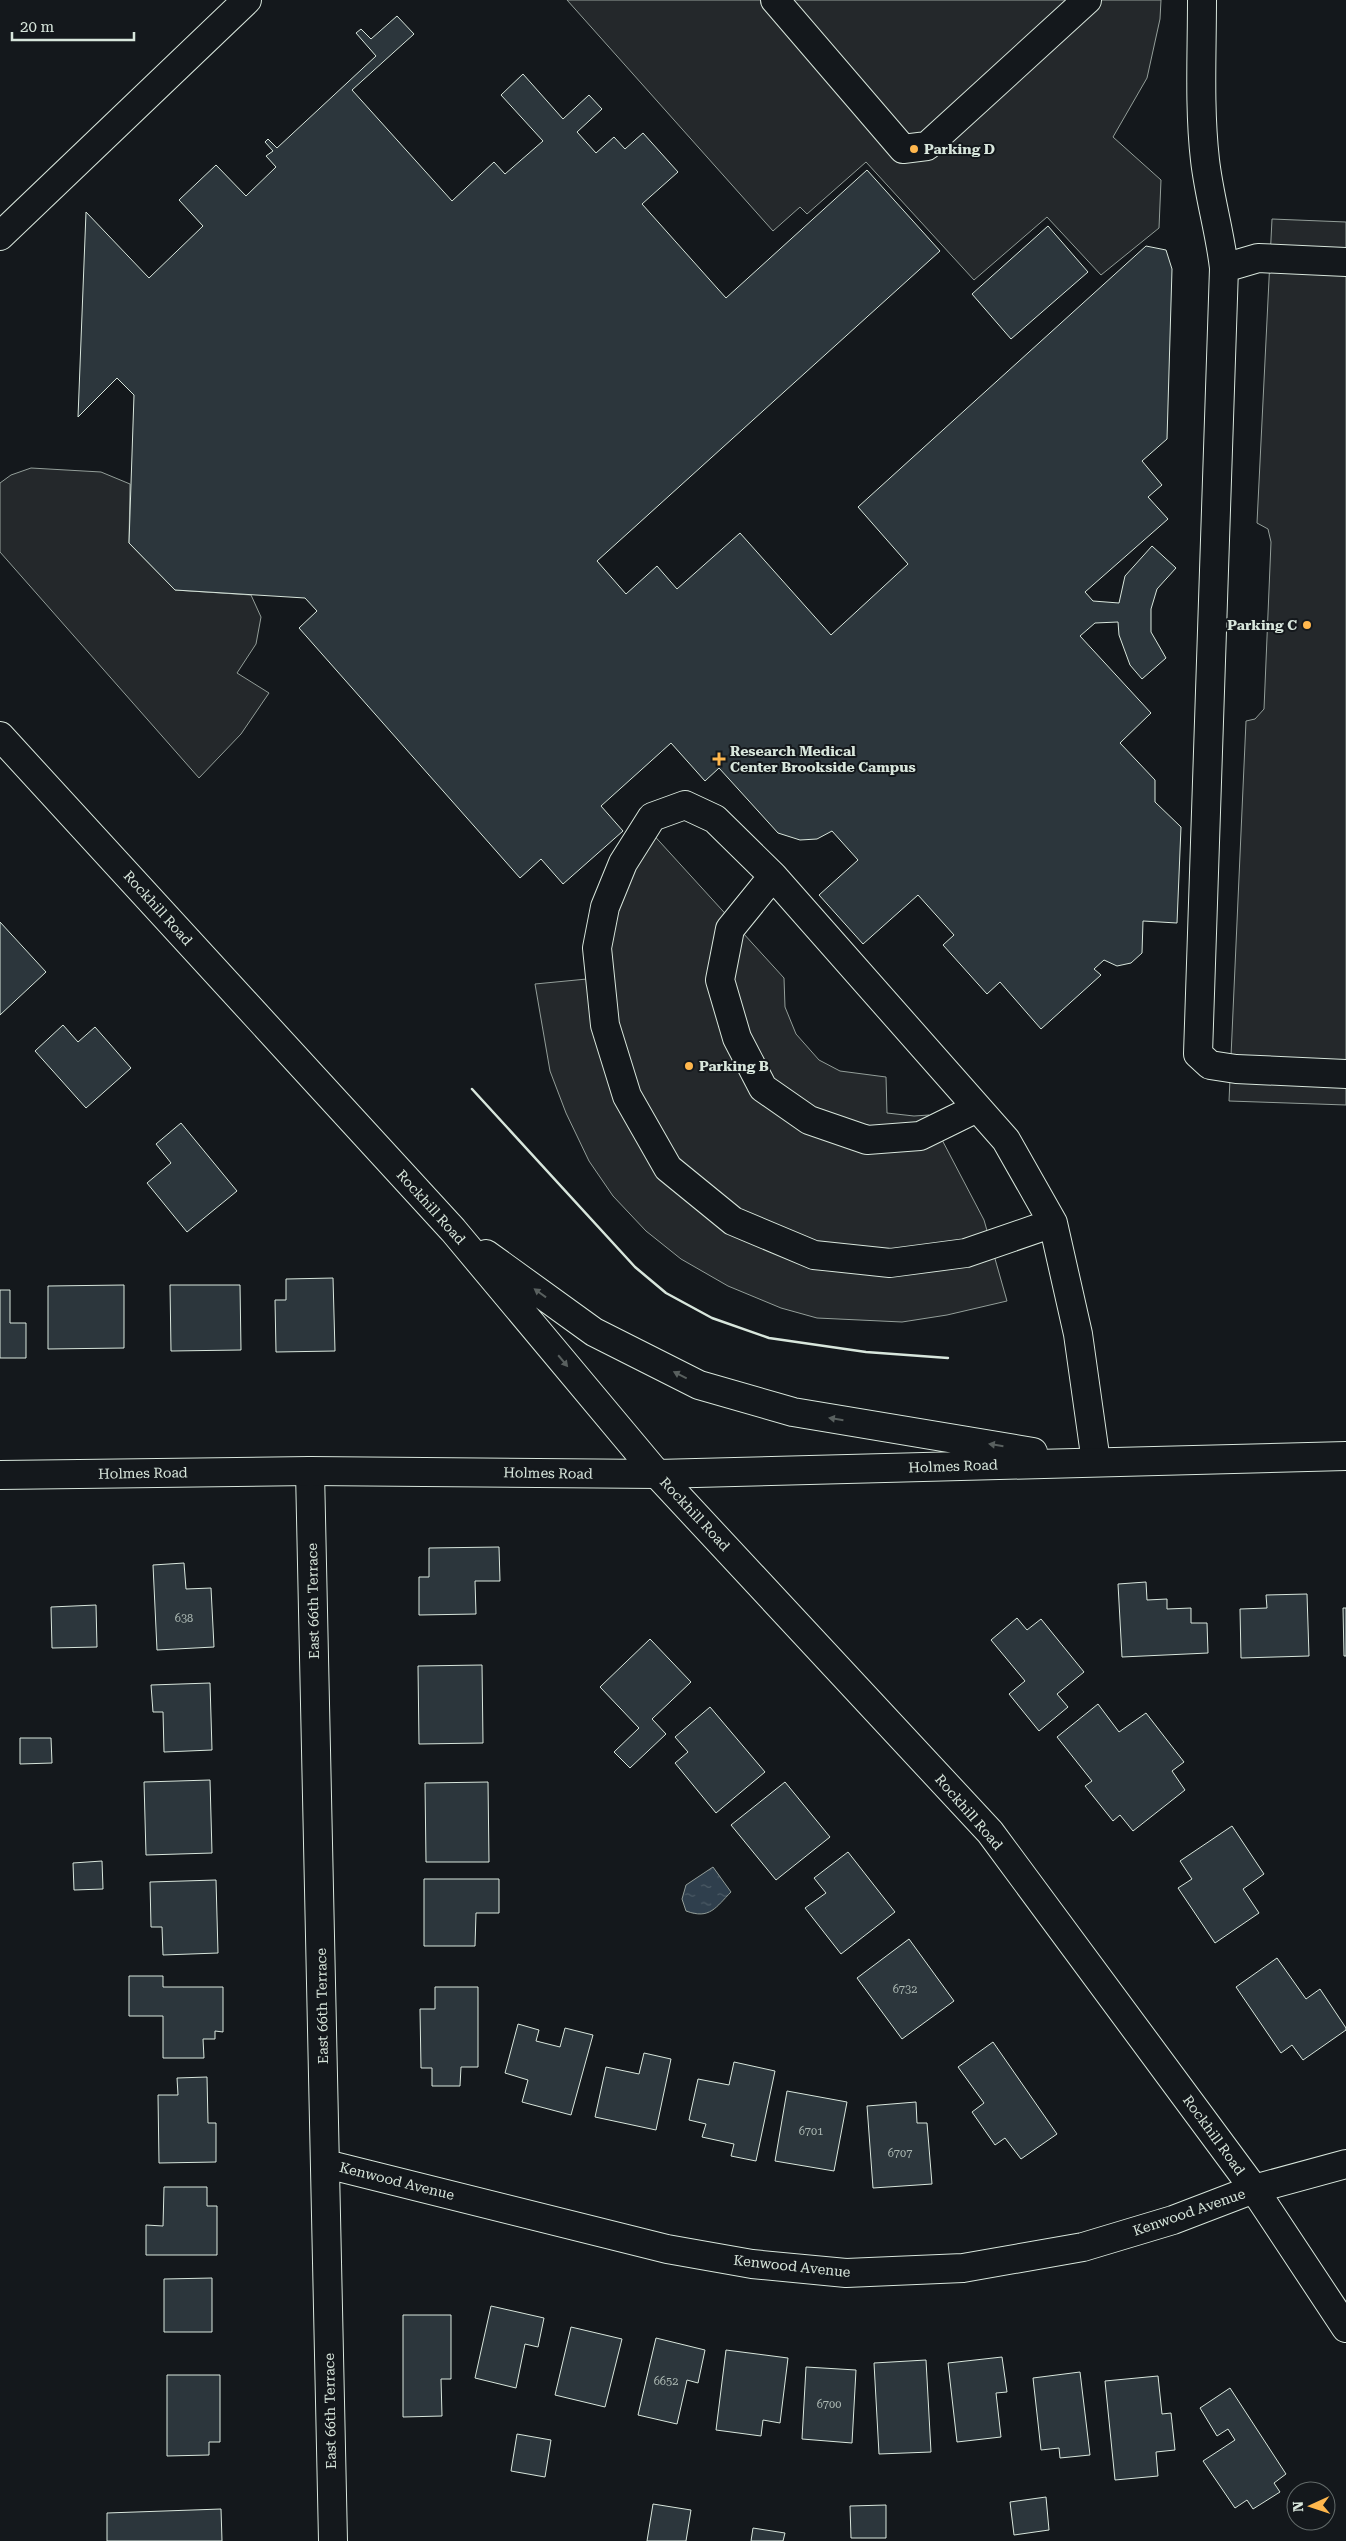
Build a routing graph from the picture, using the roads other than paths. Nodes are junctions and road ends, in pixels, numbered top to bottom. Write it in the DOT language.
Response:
graph roads {
  1 [pos="247,0"];
  2 [pos="775,0"];
  3 [pos="1087,0"];
  4 [pos="1202,0"];
  5 [pos="0,236"];
  6 [pos="1346,262"];
  7 [pos="1224,268"];
  8 [pos="5,749"];
  9 [pos="773,876"];
  10 [pos="1346,1074"];
  11 [pos="977,1108"];
  12 [pos="1053,1222"];
  13 [pos="453,1230"];
  14 [pos="1346,1456"];
  15 [pos="1096,1462"];
  16 [pos="310,1471"];
  17 [pos="657,1474"];
  18 [pos="0,1475"];
  19 [pos="326,2164"];
  20 [pos="1346,2164"];
  21 [pos="1254,2189"];
  22 [pos="1346,2328"];
  23 [pos="333,2541"];
  1 -- 5 [label="street"];
  2 -- 3 [label="street"];
  4 -- 7 [label="street"];
  6 -- 7 [label="street"];
  7 -- 10 [label="street"];
  8 -- 13 [label="street, Rockhill Road"];
  9 -- 11 [label="street"];
  9 -- 11 [label="street"];
  9 -- 12 [label="street"];
  11 -- 12 [label="street"];
  12 -- 15 [label="street"];
  15 -- 13 [label="street, Holmes Road, one-way"];
  13 -- 17 [label="street, Rockhill Road, one-way"];
  14 -- 15 [label="street, Holmes Road"];
  15 -- 17 [label="street, Holmes Road"];
  16 -- 17 [label="street, Holmes Road"];
  16 -- 18 [label="street, Holmes Road"];
  16 -- 19 [label="street, East 66th Terrace"];
  17 -- 21 [label="street, Rockhill Road"];
  19 -- 21 [label="street, Kenwood Avenue"];
  19 -- 23 [label="street, East 66th Terrace"];
  20 -- 21 [label="street, Kenwood Avenue"];
  21 -- 22 [label="street, Rockhill Road"];
}
